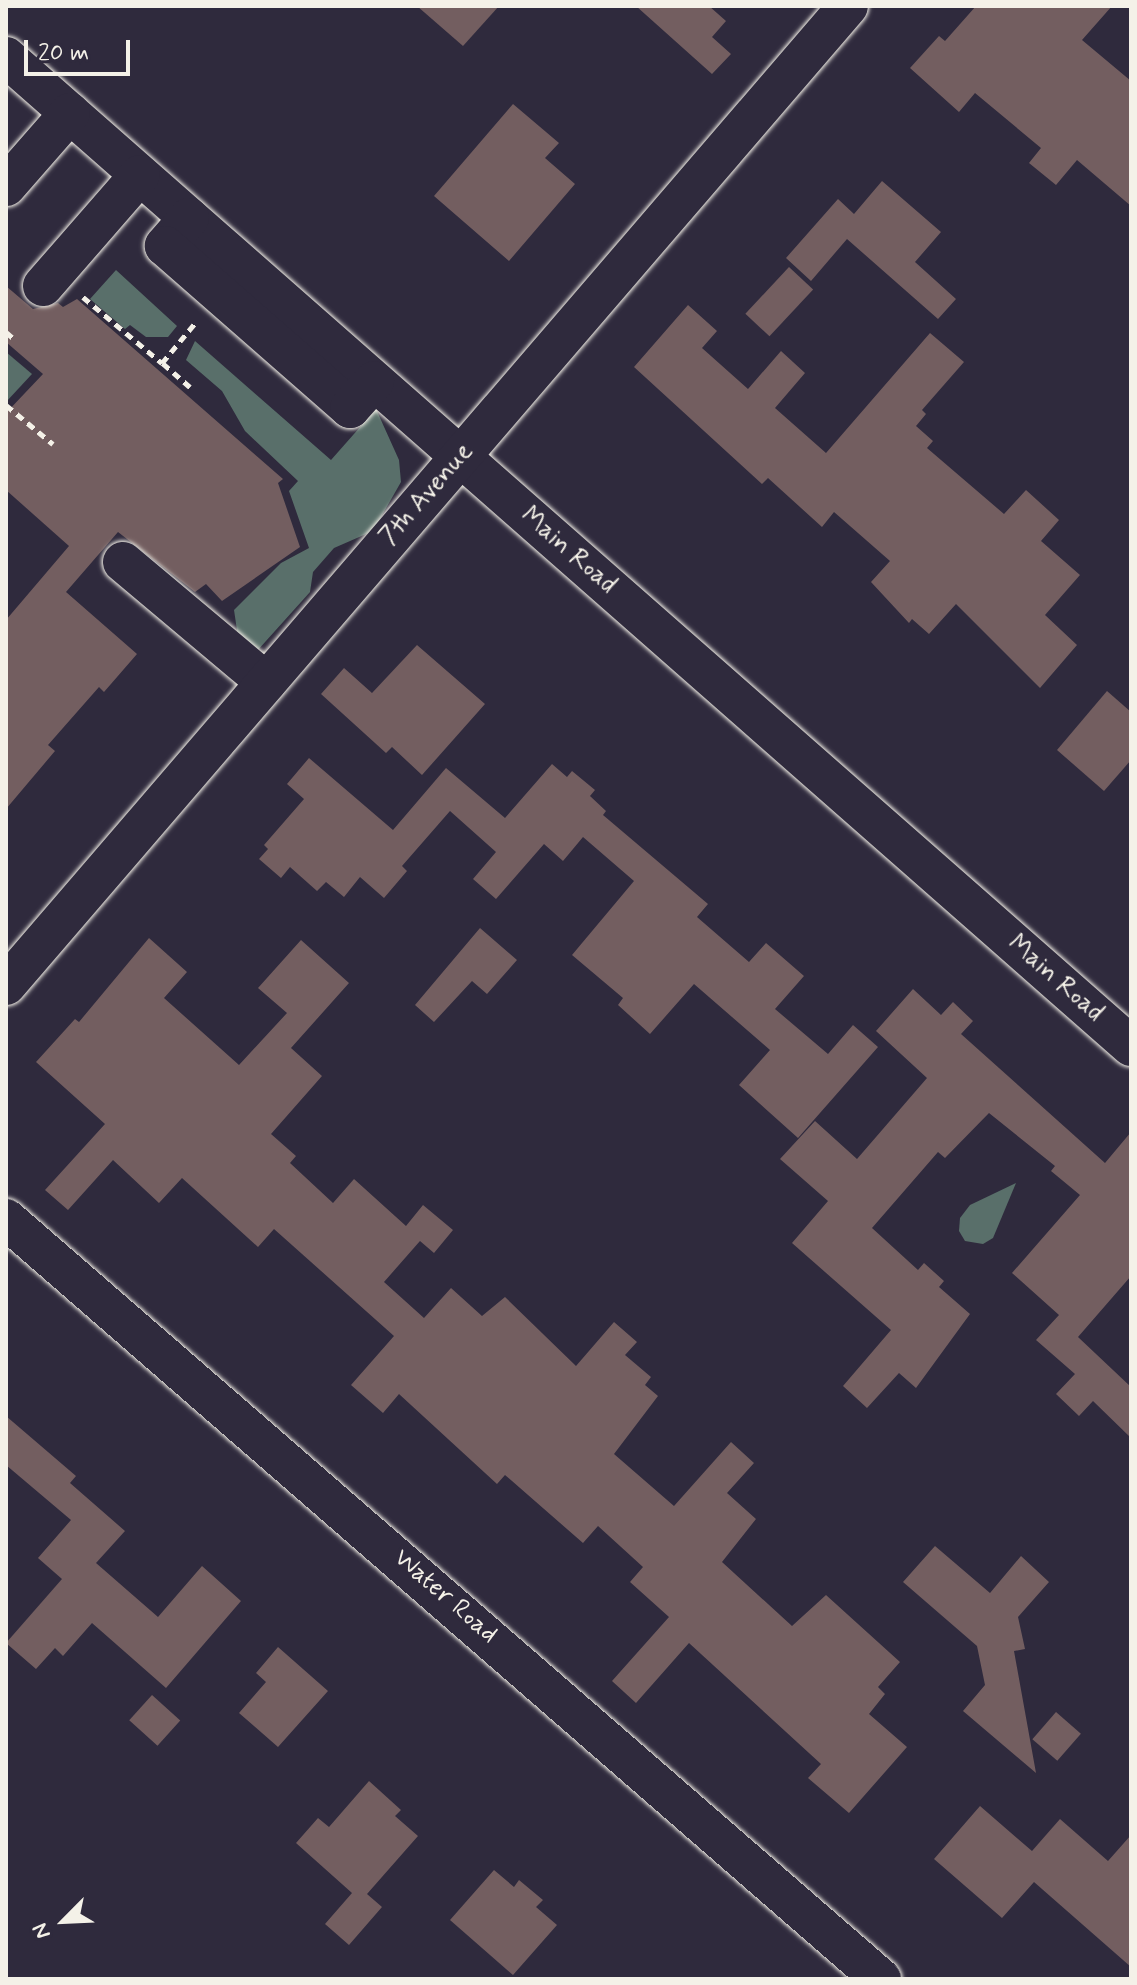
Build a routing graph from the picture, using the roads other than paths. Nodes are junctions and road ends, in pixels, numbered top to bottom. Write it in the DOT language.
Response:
graph roads {
  1 [pos="848,6"];
  2 [pos="6,57"];
  3 [pos="70,113"];
  4 [pos="140,175"];
  5 [pos="6,186"];
  6 [pos="189,218"];
  7 [pos="48,279"];
  8 [pos="374,381"];
  9 [pos="461,457"];
  10 [pos="123,562"];
  11 [pos="266,682"];
  12 [pos="6,985"];
  13 [pos="1131,1046"];
  14 [pos="6,1219"];
  15 [pos="881,1979"];
  1 -- 9 [label="street, 7th Avenue"];
  2 -- 3 [label="street, Main Road"];
  3 -- 4 [label="street, Main Road"];
  3 -- 5 [label="street"];
  4 -- 6 [label="street, Main Road"];
  4 -- 7 [label="street"];
  6 -- 8 [label="street, Main Road"];
  6 -- 8 [label="street"];
  8 -- 9 [label="street, Main Road"];
  9 -- 11 [label="street, 7th Avenue"];
  9 -- 13 [label="street, Main Road"];
  10 -- 11 [label="street"];
  11 -- 12 [label="street, 7th Avenue"];
  14 -- 15 [label="street, Water Road"];
}
